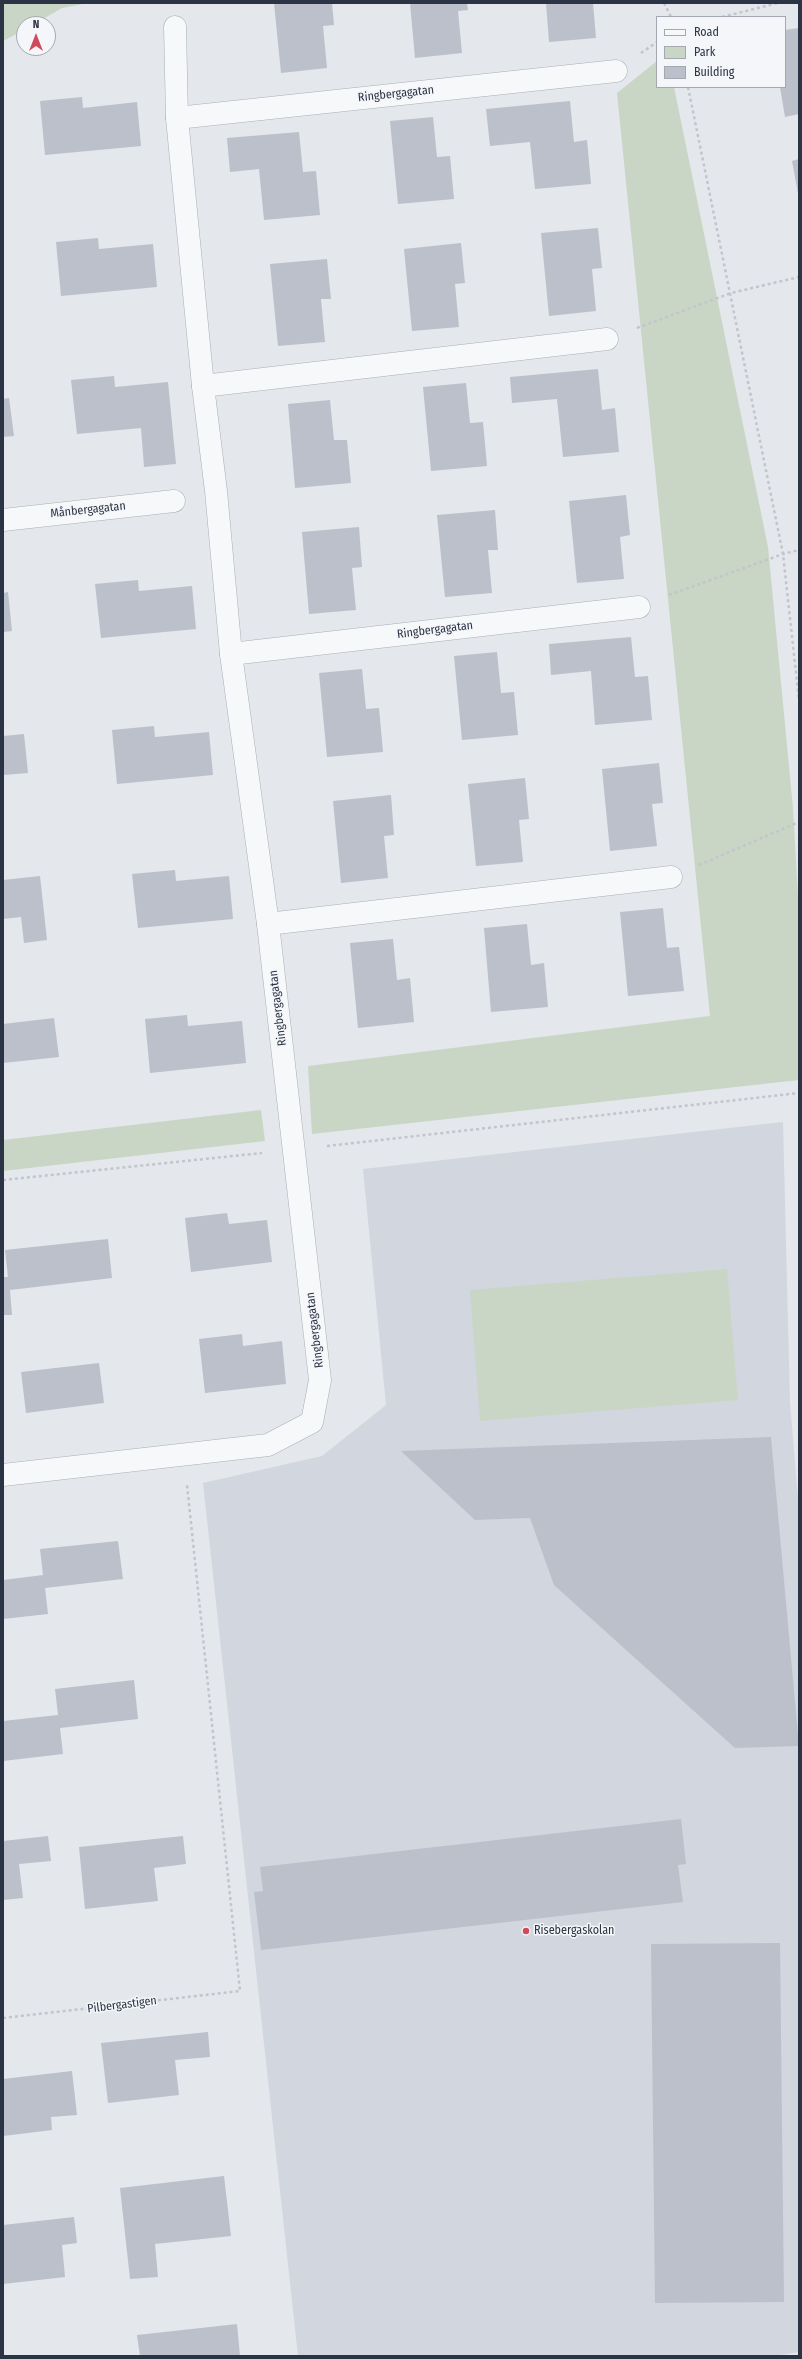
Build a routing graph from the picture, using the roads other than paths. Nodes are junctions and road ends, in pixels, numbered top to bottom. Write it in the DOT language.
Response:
graph roads {
  1 [pos="175,27"];
  2 [pos="616,71"];
  3 [pos="177,118"];
  4 [pos="607,339"];
  5 [pos="203,386"];
  6 [pos="174,501"];
  7 [pos="3,520"];
  8 [pos="639,606"];
  9 [pos="230,654"];
  10 [pos="671,877"];
  11 [pos="268,924"];
  12 [pos="3,1475"];
  1 -- 3 [label="street, Ringbergagatan"];
  2 -- 3 [label="street, Ringbergagatan"];
  3 -- 5 [label="street, Ringbergagatan"];
  4 -- 5 [label="street"];
  5 -- 9 [label="street, Ringbergagatan"];
  6 -- 7 [label="street, Månbergagatan"];
  8 -- 9 [label="street, Ringbergagatan"];
  9 -- 11 [label="street, Ringbergagatan"];
  10 -- 11 [label="street"];
  11 -- 12 [label="street, Ringbergagatan"];
}
